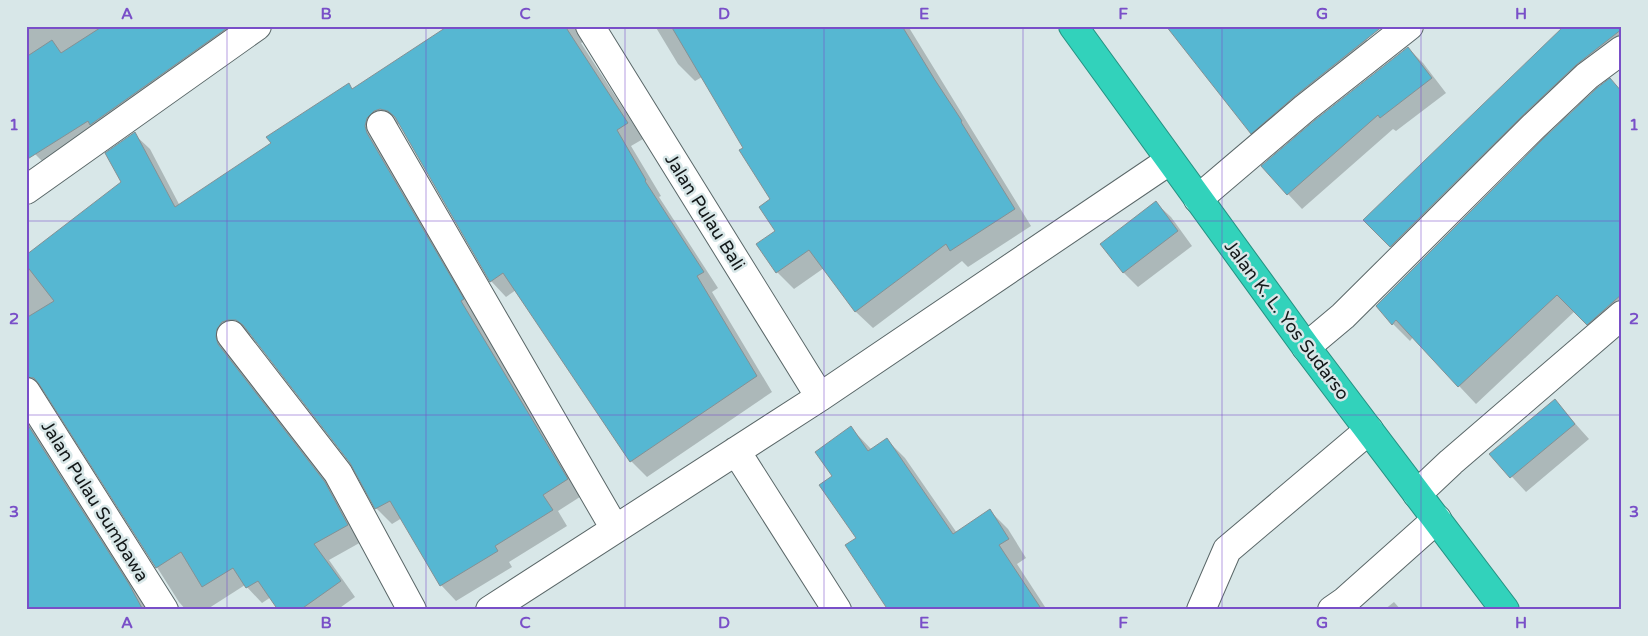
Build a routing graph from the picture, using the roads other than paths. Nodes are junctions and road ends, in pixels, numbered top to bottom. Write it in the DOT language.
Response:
graph roads {
  1 [pos="257,26"];
  2 [pos="590,26"];
  3 [pos="1073,26"];
  4 [pos="1408,26"];
  5 [pos="1622,50"];
  6 [pos="381,126"];
  7 [pos="1169,160"];
  8 [pos="26,190"];
  9 [pos="1198,200"];
  10 [pos="1622,315"];
  11 [pos="231,335"];
  12 [pos="1306,347"];
  13 [pos="26,392"];
  14 [pos="820,398"];
  15 [pos="1368,430"];
  16 [pos="736,451"];
  17 [pos="1417,494"];
  18 [pos="1437,519"];
  19 [pos="614,529"];
  20 [pos="164,610"];
  21 [pos="412,610"];
  22 [pos="490,610"];
  23 [pos="837,610"];
  24 [pos="1201,610"];
  25 [pos="1332,610"];
  26 [pos="1505,610"];
  1 -- 8 [label="street"];
  2 -- 14 [label="street, Jalan Pulau Bali"];
  3 -- 7 [label="highway, Jalan K. L. Yos Sudarso"];
  4 -- 9 [label="street"];
  5 -- 12 [label="street"];
  6 -- 19 [label="street"];
  7 -- 9 [label="highway, Jalan K. L. Yos Sudarso"];
  7 -- 14 [label="street"];
  9 -- 12 [label="highway, Jalan K. L. Yos Sudarso"];
  10 -- 17 [label="street"];
  11 -- 21 [label="street"];
  12 -- 15 [label="highway, Jalan K. L. Yos Sudarso"];
  13 -- 20 [label="street, Jalan Pulau Sumbawa"];
  14 -- 16 [label="street"];
  15 -- 17 [label="highway, Jalan K. L. Yos Sudarso"];
  15 -- 24 [label="street"];
  16 -- 19 [label="street"];
  16 -- 23 [label="street"];
  17 -- 18 [label="highway, Jalan K. L. Yos Sudarso"];
  18 -- 25 [label="street"];
  18 -- 26 [label="highway, Jalan K. L. Yos Sudarso"];
  19 -- 22 [label="street"];
}
